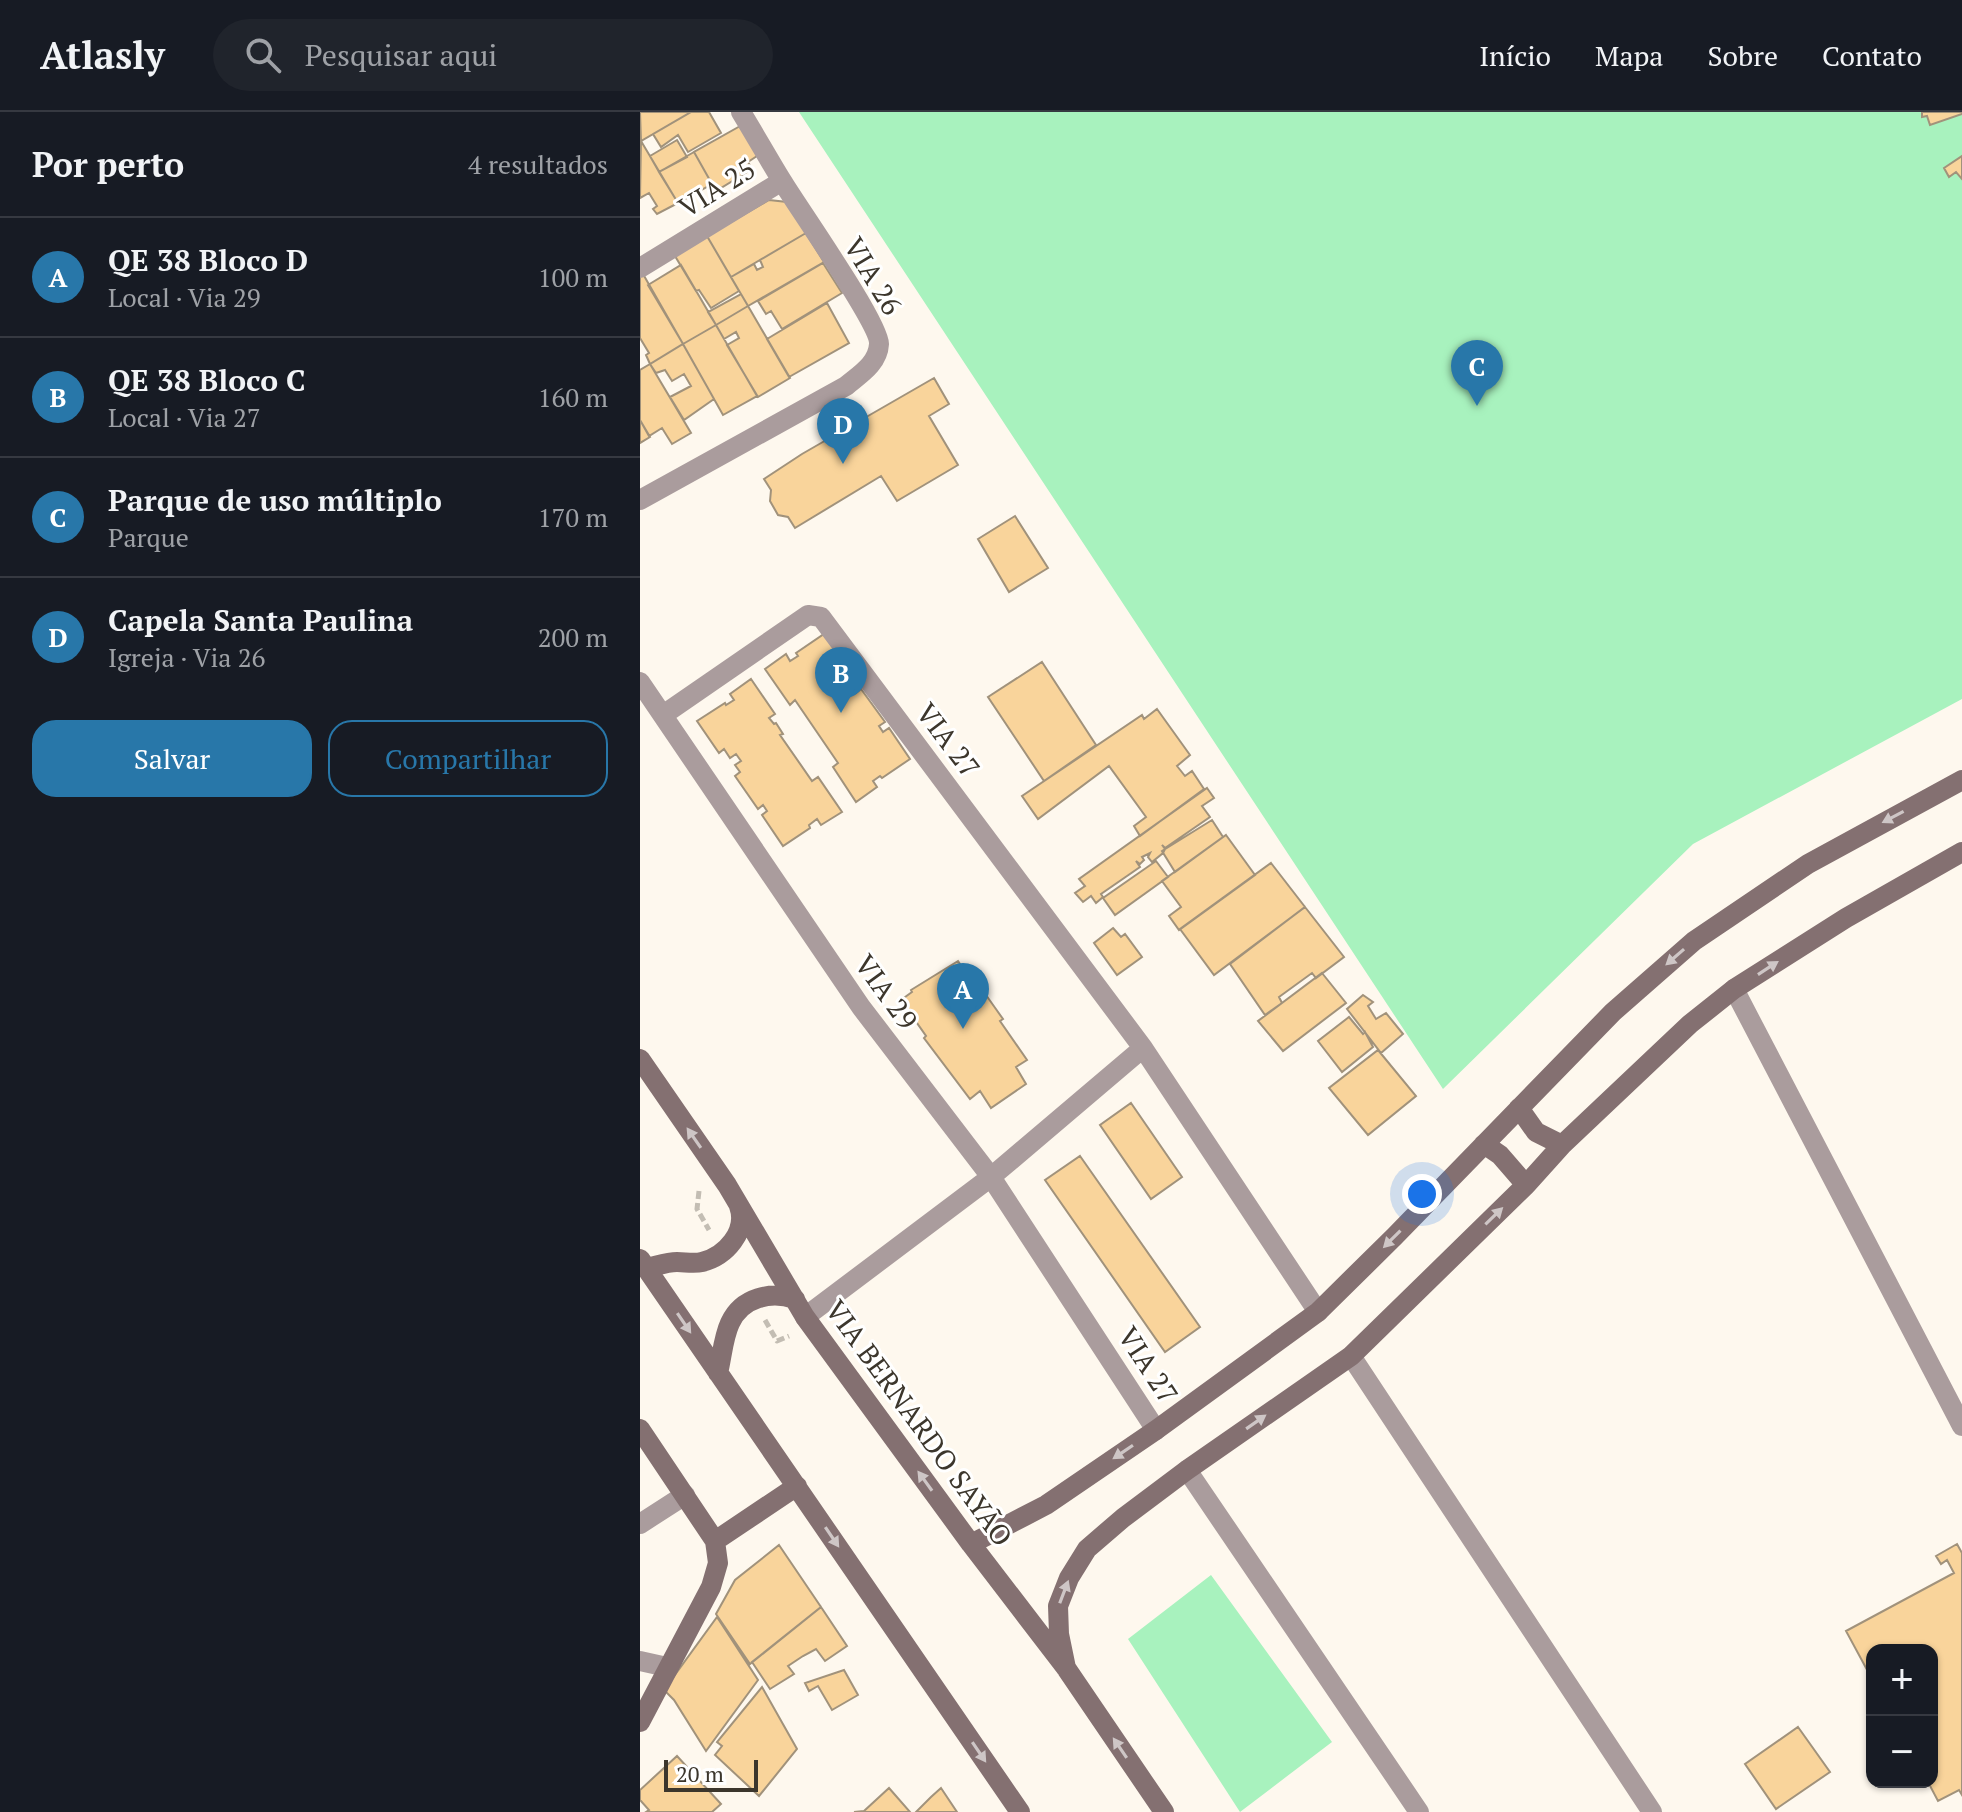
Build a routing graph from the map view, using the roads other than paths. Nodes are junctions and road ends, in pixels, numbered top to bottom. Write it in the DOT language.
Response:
graph roads {
  1 [pos="741,112"];
  2 [pos="782,181"];
  3 [pos="640,268"];
  4 [pos="640,500"];
  5 [pos="640,682"];
  6 [pos="663,715"];
  7 [pos="1962,780"];
  8 [pos="1962,852"];
  9 [pos="1734,989"];
  10 [pos="1143,1048"];
  11 [pos="640,1059"];
  12 [pos="1519,1108"];
  13 [pos="1484,1144"];
  14 [pos="1562,1145"];
  15 [pos="991,1177"];
  16 [pos="727,1185"];
  17 [pos="1526,1185"];
  18 [pos="643,1263"];
  19 [pos="800,1308"];
  20 [pos="1318,1312"];
  21 [pos="1351,1356"];
  22 [pos="718,1373"];
  23 [pos="1961,1423"];
  24 [pos="640,1429"];
  25 [pos="1156,1430"];
  26 [pos="1187,1470"];
  27 [pos="797,1486"];
  28 [pos="685,1495"];
  29 [pos="640,1524"];
  30 [pos="715,1541"];
  31 [pos="971,1544"];
  32 [pos="640,1661"];
  33 [pos="667,1667"];
  34 [pos="1066,1668"];
  35 [pos="640,1722"];
  36 [pos="1020,1812"];
  37 [pos="1164,1812"];
  38 [pos="1419,1812"];
  39 [pos="1652,1812"];
  1 -- 2 [label="street, VIA 26"];
  2 -- 3 [label="street, VIA 25"];
  2 -- 4 [label="street, VIA 26"];
  5 -- 6 [label="street, VIA 29"];
  6 -- 10 [label="street, VIA 27"];
  6 -- 15 [label="street, VIA 29"];
  7 -- 12 [label="street, one-way"];
  9 -- 8 [label="street, one-way"];
  9 -- 14 [label="street"];
  9 -- 23 [label="street"];
  10 -- 15 [label="street"];
  10 -- 20 [label="street, VIA 27"];
  16 -- 11 [label="street, VIA BERNARDO SAYÃO, one-way"];
  12 -- 13 [label="street"];
  12 -- 14 [label="street"];
  13 -- 17 [label="street"];
  13 -- 20 [label="street, one-way"];
  14 -- 17 [label="street"];
  15 -- 19 [label="street"];
  15 -- 25 [label="street, VIA 27"];
  16 -- 18 [label="street"];
  16 -- 19 [label="street, VIA BERNARDO SAYÃO"];
  21 -- 17 [label="street, one-way"];
  18 -- 22 [label="street, one-way"];
  19 -- 22 [label="street"];
  31 -- 19 [label="street, VIA BERNARDO SAYÃO, one-way"];
  20 -- 25 [label="street"];
  26 -- 21 [label="street, one-way"];
  21 -- 39 [label="street"];
  22 -- 27 [label="street"];
  24 -- 28 [label="street"];
  25 -- 31 [label="street, one-way"];
  34 -- 26 [label="street, one-way"];
  26 -- 38 [label="street"];
  27 -- 30 [label="street"];
  27 -- 36 [label="street, one-way"];
  28 -- 29 [label="street"];
  28 -- 30 [label="street"];
  30 -- 33 [label="street"];
  31 -- 34 [label="street, VIA BERNARDO SAYÃO"];
  32 -- 33 [label="street"];
  33 -- 35 [label="street"];
  37 -- 34 [label="street, VIA BERNARDO SAYÃO, one-way"];
}
